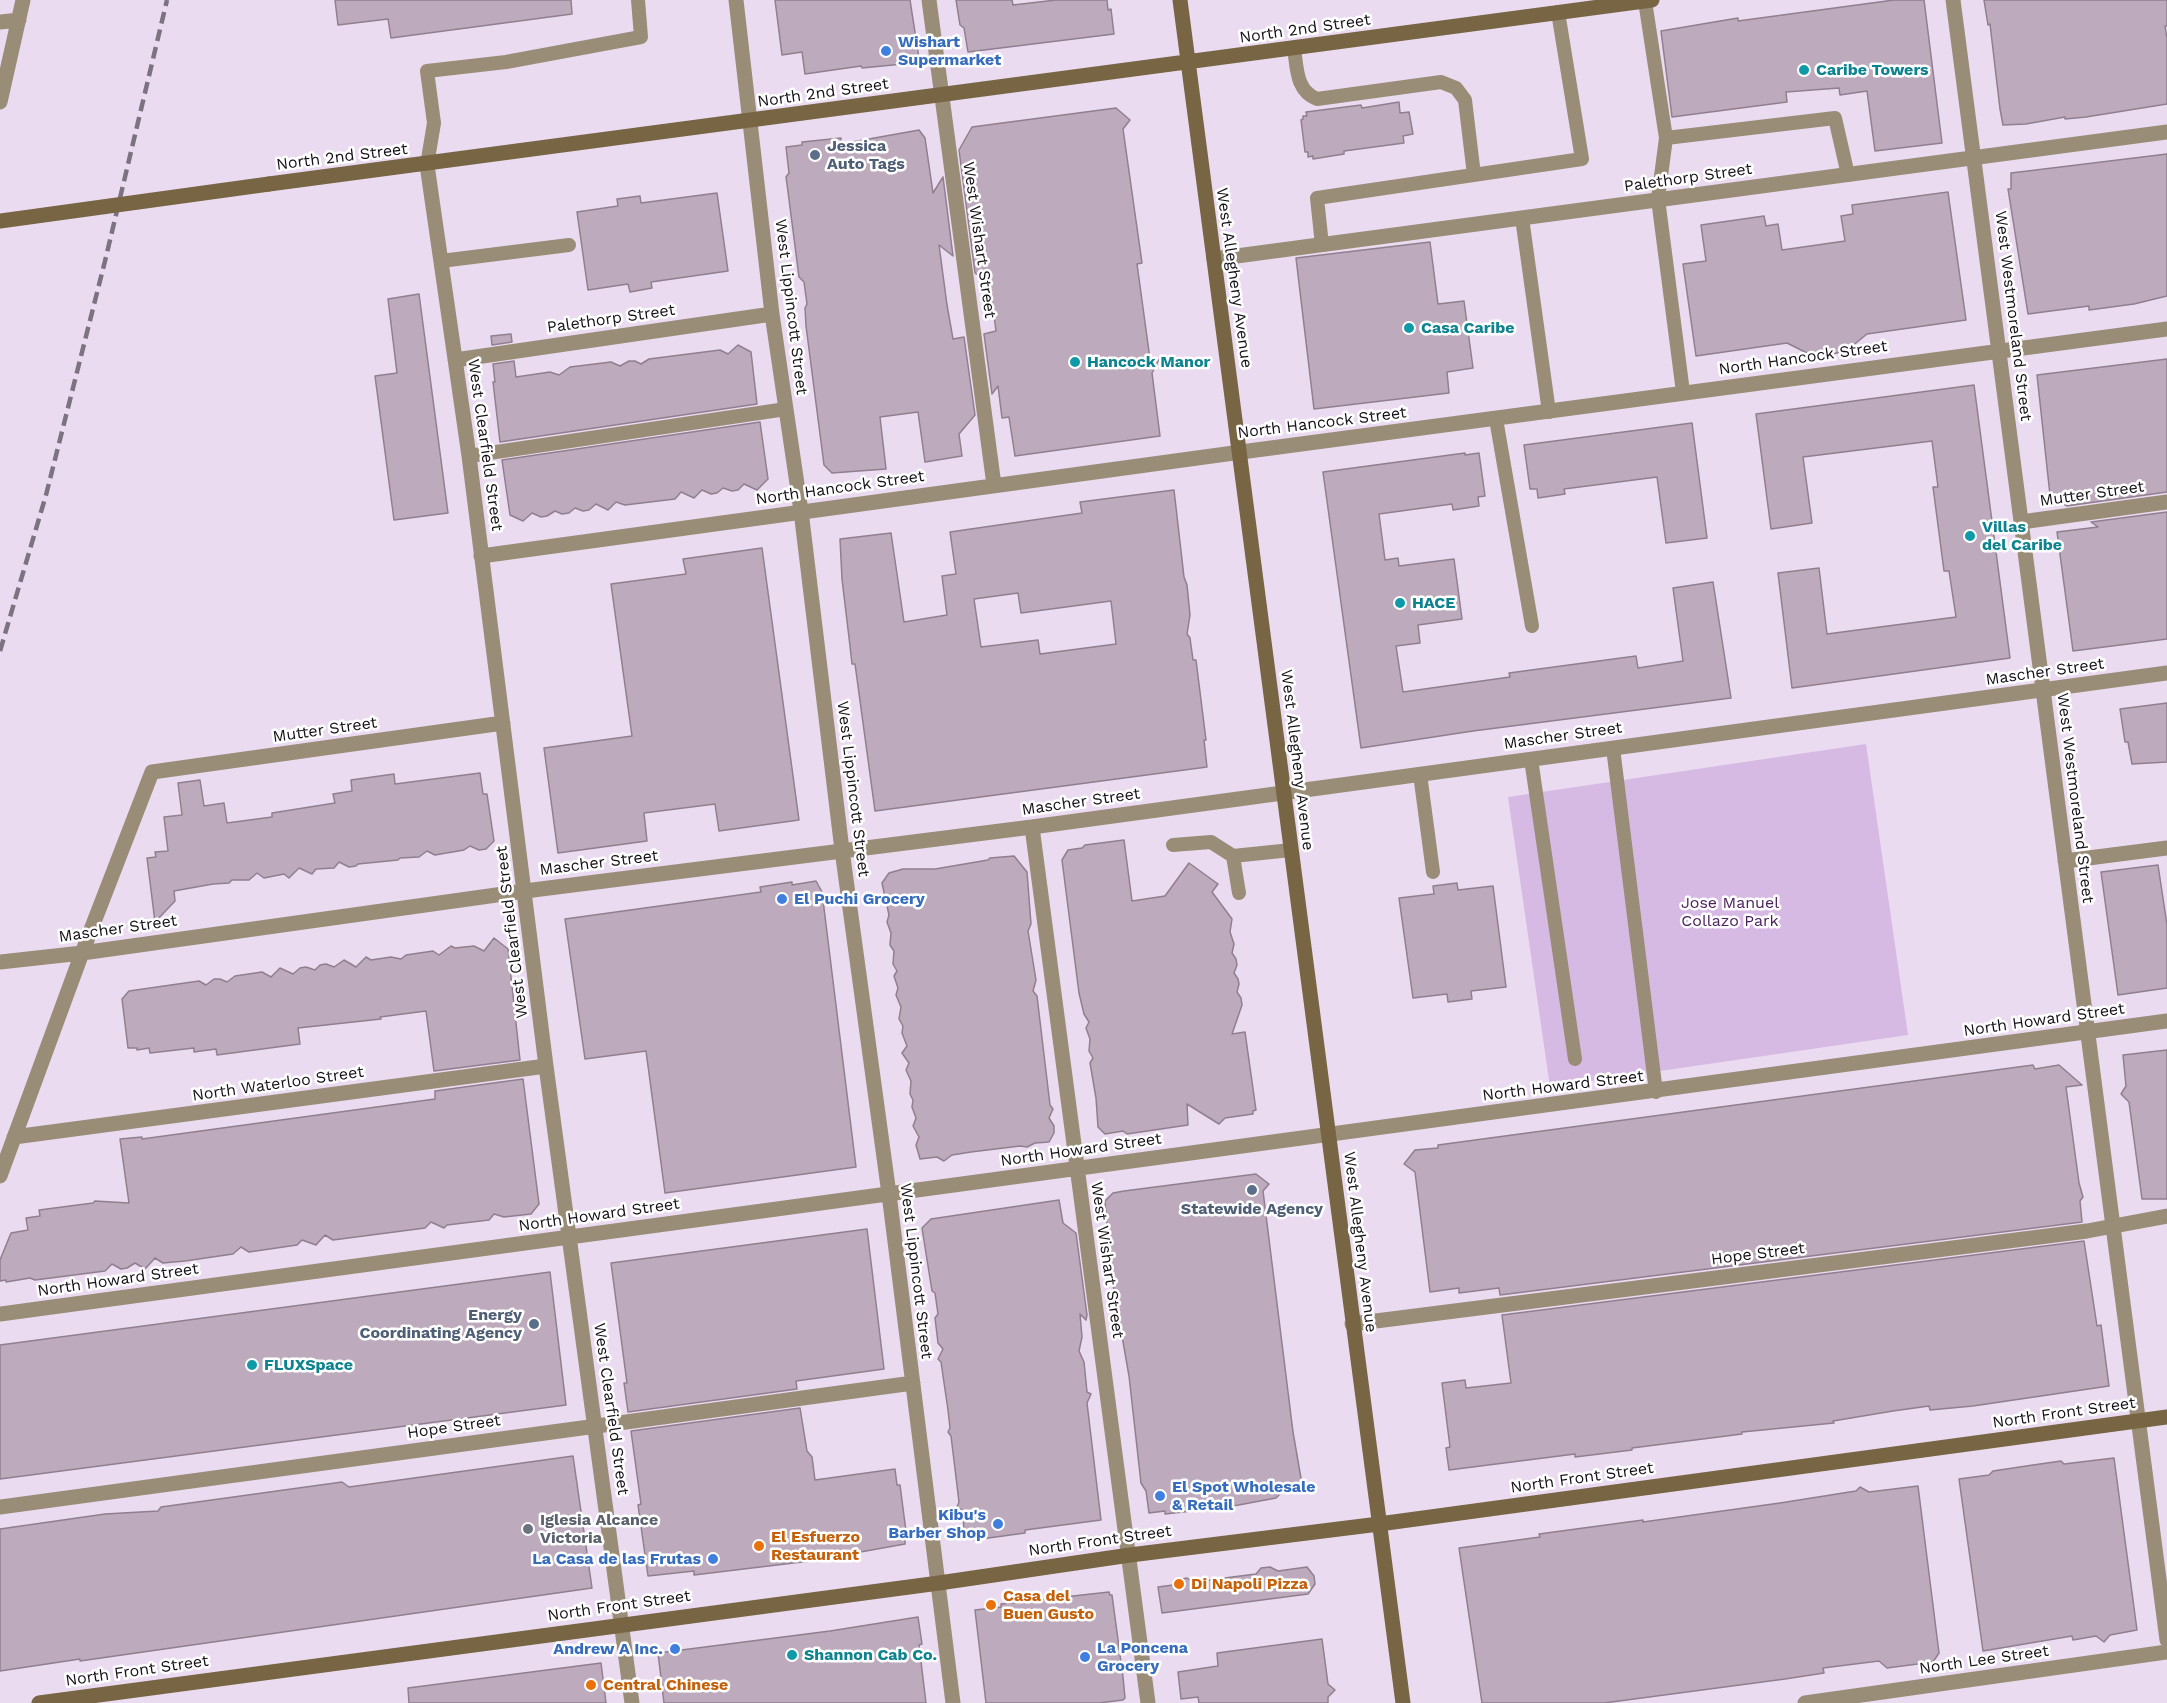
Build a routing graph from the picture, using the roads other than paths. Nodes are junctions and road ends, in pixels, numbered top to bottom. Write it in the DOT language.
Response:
graph roads {
  1 [pos="23,0"];
  2 [pos="638,0"];
  3 [pos="736,0"];
  4 [pos="929,0"];
  5 [pos="1180,0"];
  6 [pos="1648,0"];
  7 [pos="1953,0"];
  8 [pos="1558,12"];
  9 [pos="18,21"];
  10 [pos="0,22"];
  11 [pos="1294,48"];
  12 [pos="1188,63"];
  13 [pos="940,94"];
  14 [pos="0,102"];
  15 [pos="749,122"];
  16 [pos="2167,132"];
  17 [pos="1665,138"];
  18 [pos="1974,158"];
  19 [pos="427,165"];
  20 [pos="1474,175"];
  21 [pos="1848,175"];
  22 [pos="1658,199"];
  23 [pos="1522,218"];
  24 [pos="0,221"];
  25 [pos="1322,245"];
  26 [pos="569,246"];
  27 [pos="1214,259"];
  28 [pos="441,261"];
  29 [pos="772,314"];
  30 [pos="2167,328"];
  31 [pos="1999,351"];
  32 [pos="455,360"];
  33 [pos="1683,392"];
  34 [pos="786,409"];
  35 [pos="1549,412"];
  36 [pos="1496,419"];
  37 [pos="1240,452"];
  38 [pos="469,456"];
  39 [pos="994,485"];
  40 [pos="2167,502"];
  41 [pos="801,511"];
  42 [pos="2021,522"];
  43 [pos="481,556"];
  44 [pos="1532,626"];
  45 [pos="2167,673"];
  46 [pos="2043,690"];
  47 [pos="503,723"];
  48 [pos="1613,748"];
  49 [pos="1531,759"];
  50 [pos="1420,774"];
  51 [pos="1283,792"];
  52 [pos="1032,827"];
  53 [pos="1173,845"];
  54 [pos="2167,848"];
  55 [pos="842,850"];
  56 [pos="1291,850"];
  57 [pos="1233,856"];
  58 [pos="2066,861"];
  59 [pos="1433,872"];
  60 [pos="525,891"];
  61 [pos="1239,892"];
  62 [pos="82,953"];
  63 [pos="0,962"];
  64 [pos="2167,1022"];
  65 [pos="2087,1032"];
  66 [pos="1575,1059"];
  67 [pos="546,1066"];
  68 [pos="1656,1092"];
  69 [pos="1328,1134"];
  70 [pos="15,1137"];
  71 [pos="1076,1170"];
  72 [pos="0,1176"];
  73 [pos="889,1194"];
  74 [pos="2167,1216"];
  75 [pos="2113,1227"];
  76 [pos="569,1237"];
  77 [pos="0,1314"];
  78 [pos="1352,1324"];
  79 [pos="913,1383"];
  80 [pos="2167,1417"];
  81 [pos="2139,1421"];
  82 [pos="595,1425"];
  83 [pos="0,1507"];
  84 [pos="1378,1524"];
  85 [pos="1130,1555"];
  86 [pos="939,1583"];
  87 [pos="622,1624"];
  88 [pos="2167,1640"];
  89 [pos="2167,1652"];
  90 [pos="1920,1695"];
  91 [pos="39,1703"];
  92 [pos="632,1703"];
  93 [pos="953,1703"];
  94 [pos="1148,1703"];
  95 [pos="1403,1703"];
  96 [pos="1805,1703"];
  1 -- 9 [label="street"];
  2 -- 19 [label="lane"];
  3 -- 15 [label="street, West Lippincott Street"];
  4 -- 13 [label="street, West Wishart Street"];
  5 -- 12 [label="street, West Allegheny Avenue"];
  6 -- 8 [label="street, North 2nd Street"];
  6 -- 17 [label="lane"];
  7 -- 18 [label="street, West Westmoreland Street"];
  8 -- 11 [label="street, North 2nd Street"];
  8 -- 20 [label="lane"];
  9 -- 10 [label="street"];
  9 -- 14 [label="street"];
  11 -- 12 [label="street, North 2nd Street"];
  11 -- 20 [label="lane"];
  12 -- 13 [label="street, North 2nd Street"];
  12 -- 27 [label="street, West Allegheny Avenue"];
  13 -- 15 [label="street, North 2nd Street"];
  13 -- 39 [label="street, West Wishart Street"];
  15 -- 19 [label="street, North 2nd Street"];
  15 -- 29 [label="street, West Lippincott Street"];
  16 -- 18 [label="street, Palethorp Street"];
  17 -- 21 [label="lane"];
  17 -- 22 [label="lane"];
  18 -- 21 [label="street, Palethorp Street"];
  18 -- 31 [label="street, West Westmoreland Street"];
  19 -- 24 [label="street, North 2nd Street, bridge"];
  19 -- 28 [label="street, West Clearfield Street"];
  20 -- 25 [label="lane"];
  21 -- 22 [label="street, Palethorp Street"];
  22 -- 23 [label="street, Palethorp Street"];
  22 -- 33 [label="lane"];
  23 -- 25 [label="street, Palethorp Street"];
  23 -- 35 [label="lane"];
  25 -- 27 [label="street, Palethorp Street"];
  26 -- 28 [label="lane"];
  27 -- 37 [label="street, West Allegheny Avenue"];
  28 -- 32 [label="street, West Clearfield Street"];
  29 -- 32 [label="street, Palethorp Street"];
  29 -- 34 [label="street, West Lippincott Street"];
  30 -- 31 [label="street, North Hancock Street"];
  31 -- 33 [label="street, North Hancock Street"];
  31 -- 42 [label="street, West Westmoreland Street"];
  32 -- 38 [label="street, West Clearfield Street"];
  33 -- 35 [label="street, North Hancock Street"];
  34 -- 38 [label="lane"];
  34 -- 41 [label="street, West Lippincott Street"];
  35 -- 36 [label="street, North Hancock Street"];
  36 -- 37 [label="street, North Hancock Street"];
  36 -- 44 [label="lane"];
  37 -- 39 [label="street, North Hancock Street"];
  37 -- 51 [label="street, West Allegheny Avenue"];
  38 -- 43 [label="street, West Clearfield Street"];
  39 -- 41 [label="street, North Hancock Street"];
  40 -- 42 [label="street, Mutter Street"];
  41 -- 43 [label="street, North Hancock Street"];
  41 -- 55 [label="street, West Lippincott Street"];
  42 -- 46 [label="street, West Westmoreland Street"];
  43 -- 47 [label="street, West Clearfield Street"];
  45 -- 46 [label="street, Mascher Street"];
  46 -- 48 [label="street, Mascher Street"];
  46 -- 58 [label="street, West Westmoreland Street"];
  47 -- 60 [label="street, West Clearfield Street"];
  47 -- 62 [label="street, Mutter Street"];
  48 -- 49 [label="street, Mascher Street"];
  48 -- 68 [label="lane"];
  49 -- 50 [label="street, Mascher Street"];
  49 -- 66 [label="lane"];
  50 -- 51 [label="street, Mascher Street"];
  50 -- 59 [label="lane"];
  51 -- 52 [label="street, Mascher Street"];
  51 -- 56 [label="street, West Allegheny Avenue"];
  52 -- 55 [label="street, Mascher Street"];
  52 -- 71 [label="street, West Wishart Street"];
  53 -- 57 [label="lane"];
  54 -- 58 [label="street"];
  55 -- 60 [label="street, Mascher Street"];
  55 -- 73 [label="street, West Lippincott Street"];
  56 -- 57 [label="lane"];
  56 -- 69 [label="street, West Allegheny Avenue"];
  57 -- 61 [label="lane"];
  58 -- 65 [label="street, West Westmoreland Street"];
  60 -- 62 [label="street, Mascher Street"];
  60 -- 67 [label="street, West Clearfield Street"];
  62 -- 63 [label="street, Mascher Street"];
  62 -- 70 [label="street"];
  64 -- 65 [label="street, North Howard Street"];
  65 -- 68 [label="street, North Howard Street"];
  65 -- 75 [label="street, West Westmoreland Street"];
  67 -- 70 [label="street, North Waterloo Street"];
  67 -- 76 [label="street, West Clearfield Street"];
  68 -- 69 [label="street, North Howard Street"];
  69 -- 71 [label="street, North Howard Street"];
  69 -- 78 [label="street, West Allegheny Avenue"];
  70 -- 72 [label="street"];
  71 -- 73 [label="street, North Howard Street"];
  71 -- 85 [label="street, West Wishart Street"];
  73 -- 76 [label="street, North Howard Street"];
  73 -- 79 [label="street, West Lippincott Street"];
  74 -- 75 [label="street, Hope Street"];
  75 -- 78 [label="street, Hope Street"];
  75 -- 81 [label="street, West Westmoreland Street"];
  76 -- 77 [label="street, North Howard Street"];
  76 -- 82 [label="street, West Clearfield Street"];
  78 -- 84 [label="street, West Allegheny Avenue"];
  79 -- 82 [label="street, Hope Street"];
  79 -- 86 [label="street, West Lippincott Street"];
  80 -- 81 [label="street, North Front Street"];
  81 -- 84 [label="street, North Front Street"];
  81 -- 88 [label="street, West Westmoreland Street"];
  82 -- 83 [label="street, Hope Street"];
  82 -- 87 [label="street, West Clearfield Street"];
  84 -- 85 [label="street, North Front Street"];
  84 -- 95 [label="street, West Allegheny Avenue"];
  85 -- 86 [label="street, North Front Street"];
  85 -- 94 [label="street, West Wishart Street"];
  86 -- 87 [label="street, North Front Street"];
  86 -- 93 [label="street, West Lippincott Street"];
  87 -- 91 [label="street, North Front Street"];
  87 -- 92 [label="street, West Clearfield Street"];
  89 -- 90 [label="street, North Lee Street"];
  90 -- 96 [label="street, North Lee Street"];
}
